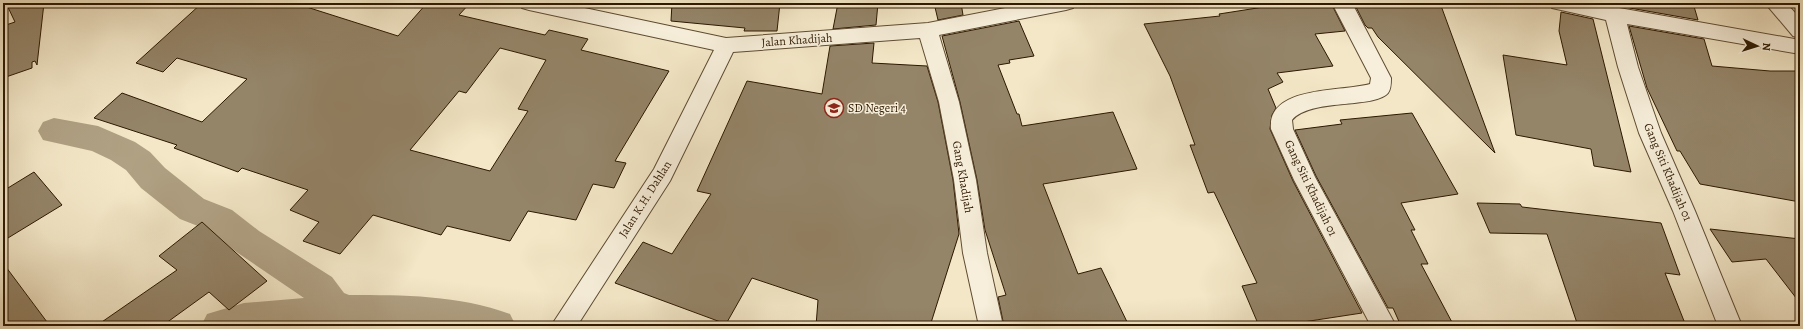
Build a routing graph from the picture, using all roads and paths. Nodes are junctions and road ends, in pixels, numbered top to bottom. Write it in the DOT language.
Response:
graph roads {
  1 [pos="529,3"];
  2 [pos="1066,3"];
  3 [pos="1342,3"];
  4 [pos="1559,3"];
  5 [pos="1774,3"];
  6 [pos="552,6"];
  7 [pos="1615,15"];
  8 [pos="928,30"];
  9 [pos="1800,30"];
  10 [pos="726,45"];
  11 [pos="1800,47"];
  12 [pos="563,326"];
  13 [pos="991,326"];
  14 [pos="1384,326"];
  15 [pos="1730,326"];
  1 -- 6 [label="street, Jalan Khadijah"];
  2 -- 8 [label="street, Jalan Khadijah"];
  3 -- 14 [label="street, Gang Siti Khadijah 01"];
  4 -- 7 [label="street"];
  5 -- 9 [label="street"];
  6 -- 10 [label="street, Jalan Khadijah"];
  7 -- 11 [label="street"];
  7 -- 15 [label="street, Gang Siti Khadijah 01"];
  8 -- 10 [label="street, Jalan Khadijah"];
  8 -- 13 [label="street, Gang Khadijah"];
  10 -- 12 [label="street, Jalan K.H. Dahlan"];
}
